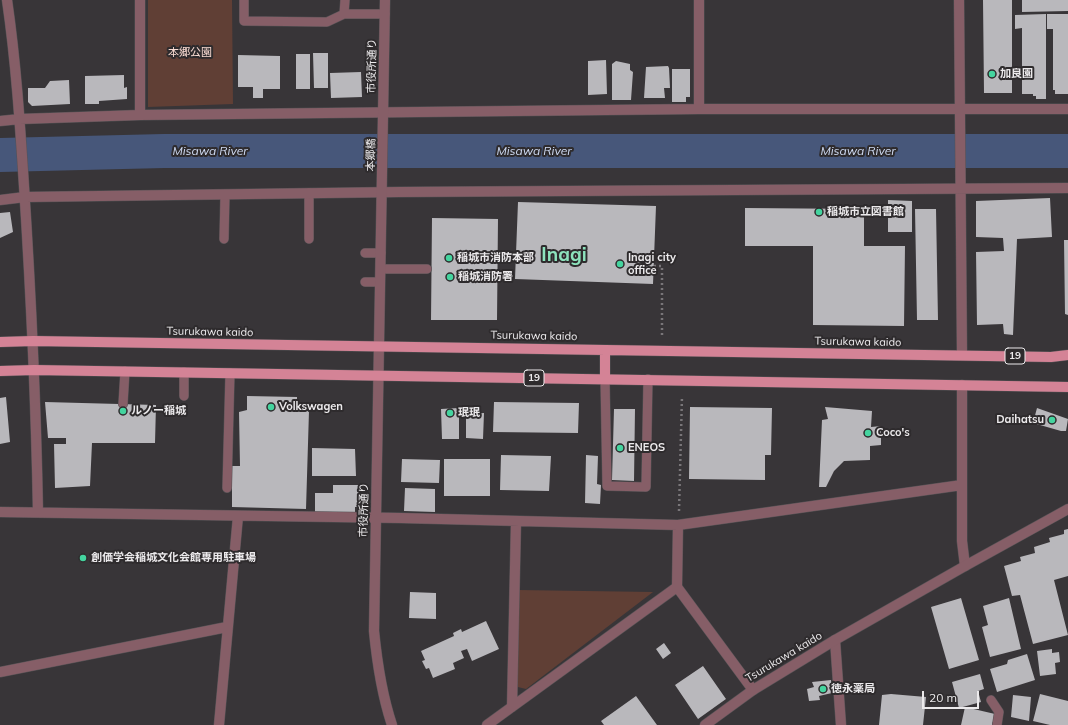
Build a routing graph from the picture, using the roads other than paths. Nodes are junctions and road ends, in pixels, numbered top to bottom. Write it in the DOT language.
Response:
graph roads {
  1 [pos="7,0"];
  2 [pos="140,0"];
  3 [pos="244,0"];
  4 [pos="345,0"];
  5 [pos="385,0"];
  6 [pos="699,0"];
  7 [pos="960,0"];
  8 [pos="344,14"];
  9 [pos="385,14"];
  10 [pos="959,108"];
  11 [pos="699,109"];
  12 [pos="1068,109"];
  13 [pos="384,112"];
  14 [pos="140,115"];
  15 [pos="20,119"];
  16 [pos="0,121"];
  17 [pos="383,132"];
  18 [pos="1068,188"];
  19 [pos="960,189"];
  20 [pos="382,192"];
  21 [pos="309,193"];
  22 [pos="224,194"];
  23 [pos="25,197"];
  24 [pos="0,200"];
  25 [pos="224,239"];
  26 [pos="309,239"];
  27 [pos="365,253"];
  28 [pos="381,253"];
  29 [pos="380,269"];
  30 [pos="427,269"];
  31 [pos="365,282"];
  32 [pos="380,282"];
  33 [pos="33,341"];
  34 [pos="0,342"];
  35 [pos="379,346"];
  36 [pos="605,350"];
  37 [pos="962,355"];
  38 [pos="1068,355"];
  39 [pos="34,370"];
  40 [pos="0,371"];
  41 [pos="125,371"];
  42 [pos="184,372"];
  43 [pos="230,373"];
  44 [pos="379,375"];
  45 [pos="605,379"];
  46 [pos="648,379"];
  47 [pos="962,385"];
  48 [pos="1068,387"];
  49 [pos="184,396"];
  50 [pos="123,404"];
  51 [pos="962,485"];
  52 [pos="227,488"];
  53 [pos="1068,509"];
  54 [pos="0,512"];
  55 [pos="38,512"];
  56 [pos="238,516"];
  57 [pos="376,518"];
  58 [pos="516,521"];
  59 [pos="678,525"];
  60 [pos="965,566"];
  61 [pos="677,588"];
  62 [pos="227,627"];
  63 [pos="836,640"];
  64 [pos="0,672"];
  65 [pos="752,690"];
  66 [pos="991,700"];
  67 [pos="512,707"];
  68 [pos="219,725"];
  69 [pos="392,725"];
  70 [pos="488,725"];
  71 [pos="705,725"];
  72 [pos="841,725"];
  73 [pos="997,725"];
  1 -- 15 [label="street"];
  2 -- 14 [label="street"];
  3 -- 8 [label="lane"];
  4 -- 8 [label="lane"];
  5 -- 9 [label="street, 市役所通り"];
  6 -- 11 [label="street"];
  7 -- 10 [label="street"];
  8 -- 9 [label="lane"];
  9 -- 13 [label="street, 市役所通り"];
  10 -- 11 [label="street"];
  10 -- 12 [label="street"];
  10 -- 19 [label="street"];
  11 -- 13 [label="street"];
  13 -- 14 [label="street"];
  13 -- 17 [label="street, 市役所通り"];
  14 -- 15 [label="street"];
  15 -- 16 [label="street"];
  15 -- 23 [label="street"];
  17 -- 20 [label="street, 本郷橋"];
  18 -- 19 [label="street"];
  19 -- 20 [label="street"];
  19 -- 37 [label="street"];
  20 -- 21 [label="street"];
  20 -- 28 [label="street"];
  21 -- 22 [label="street"];
  21 -- 26 [label="lane"];
  22 -- 23 [label="street"];
  22 -- 25 [label="lane"];
  23 -- 24 [label="street"];
  23 -- 33 [label="street"];
  27 -- 28 [label="lane"];
  28 -- 29 [label="street, 市役所通り"];
  29 -- 30 [label="lane"];
  29 -- 32 [label="street, 市役所通り"];
  31 -- 32 [label="lane"];
  32 -- 35 [label="street, 市役所通り"];
  33 -- 34 [label="main road, Tsurukawa kaido / 19"];
  33 -- 35 [label="main road, Tsurukawa kaido / 19"];
  33 -- 39 [label="street"];
  35 -- 36 [label="main road, Tsurukawa kaido / 19"];
  35 -- 44 [label="street, 市役所通り"];
  36 -- 37 [label="main road, Tsurukawa kaido / 19"];
  36 -- 45 [label="main road"];
  37 -- 38 [label="main road, Tsurukawa kaido / 19"];
  39 -- 40 [label="main road, 19"];
  39 -- 41 [label="main road, 19"];
  39 -- 55 [label="street"];
  41 -- 42 [label="main road, 19"];
  41 -- 50 [label="lane"];
  42 -- 43 [label="main road, 19"];
  42 -- 49 [label="lane"];
  43 -- 44 [label="main road, 19"];
  43 -- 52 [label="lane"];
  44 -- 45 [label="main road, 19"];
  44 -- 57 [label="street, 市役所通り"];
  45 -- 46 [label="main road, 19"];
  45 -- 46 [label="lane"];
  46 -- 47 [label="main road, 19"];
  47 -- 48 [label="main road, 19"];
  47 -- 51 [label="street"];
  51 -- 59 [label="street"];
  51 -- 60 [label="street"];
  53 -- 60 [label="street, Tsurukawa kaido"];
  54 -- 55 [label="street"];
  55 -- 56 [label="street"];
  56 -- 57 [label="street"];
  56 -- 62 [label="street"];
  57 -- 58 [label="street"];
  57 -- 69 [label="street, 市役所通り"];
  58 -- 59 [label="street"];
  58 -- 67 [label="street"];
  59 -- 61 [label="street"];
  60 -- 63 [label="street, Tsurukawa kaido"];
  61 -- 65 [label="street"];
  61 -- 67 [label="street"];
  62 -- 64 [label="street"];
  62 -- 68 [label="street"];
  63 -- 65 [label="street, Tsurukawa kaido"];
  63 -- 72 [label="street"];
  65 -- 71 [label="street, Tsurukawa kaido"];
  66 -- 73 [label="lane"];
  67 -- 70 [label="street"];
}
